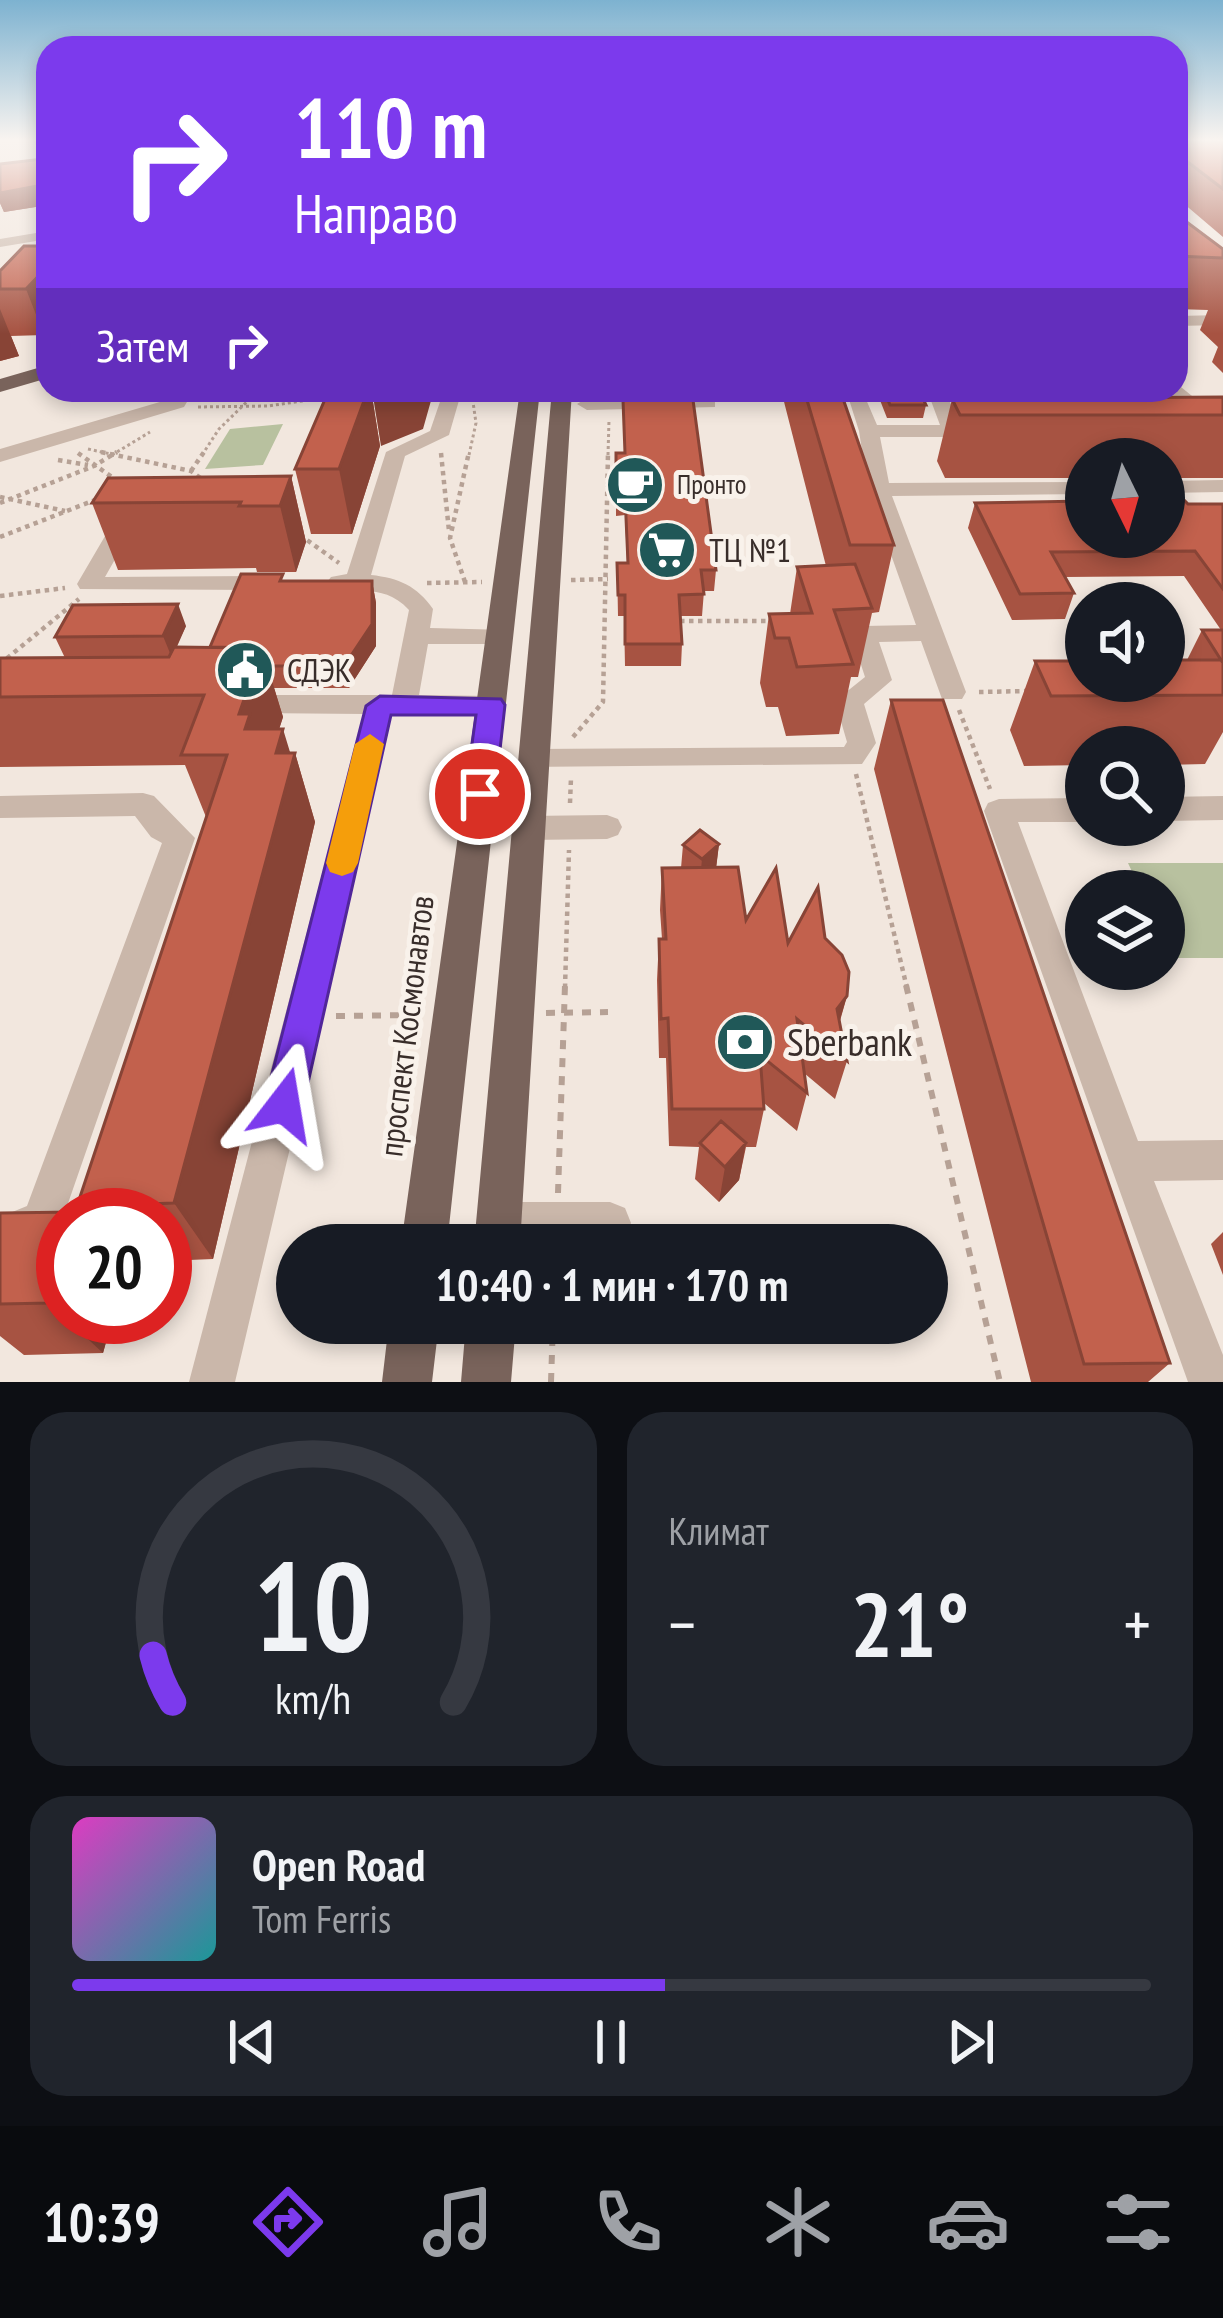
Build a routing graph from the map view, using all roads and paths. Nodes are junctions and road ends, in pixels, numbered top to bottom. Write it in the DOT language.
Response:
graph roads {
  1 [pos="36,237"];
  2 [pos="0,243"];
  3 [pos="1223,320"];
  4 [pos="1188,321"];
  5 [pos="36,375"];
  6 [pos="0,386"];
  7 [pos="1188,400"];
  8 [pos="180,402"];
  9 [pos="200,402"];
  10 [pos="246,402"];
  11 [pos="290,402"];
  12 [pos="449,402"];
  13 [pos="475,402"];
  14 [pos="528,402"];
  15 [pos="574,402"];
  16 [pos="670,402"];
  17 [pos="708,402"];
  18 [pos="858,402"];
  19 [pos="941,402"];
  20 [pos="240,408"];
  21 [pos="156,428"];
  22 [pos="868,431"];
  23 [pos="1223,431"];
  24 [pos="439,435"];
  25 [pos="112,453"];
  26 [pos="0,456"];
  27 [pos="94,466"];
  28 [pos="191,471"];
  29 [pos="214,485"];
  30 [pos="1223,486"];
  31 [pos="1185,487"];
  32 [pos="1065,488"];
  33 [pos="118,489"];
  34 [pos="879,490"];
  35 [pos="2,500"];
  36 [pos="70,513"];
  37 [pos="168,522"];
  38 [pos="288,530"];
  39 [pos="450,538"];
  40 [pos="358,579"];
  41 [pos="465,582"];
  42 [pos="92,585"];
  43 [pos="0,596"];
  44 [pos="675,621"];
  45 [pos="787,621"];
  46 [pos="931,632"];
  47 [pos="420,635"];
  48 [pos="499,636"];
  49 [pos="0,664"];
  50 [pos="1042,691"];
  51 [pos="952,692"];
  52 [pos="214,704"];
  53 [pos="491,705"];
  54 [pos="392,706"];
  55 [pos="852,757"];
  56 [pos="534,760"];
  57 [pos="0,807"];
  58 [pos="1223,808"];
  59 [pos="1185,809"];
  60 [pos="1065,810"];
  61 [pos="999,811"];
  62 [pos="607,827"];
  63 [pos="528,828"];
  64 [pos="1223,1160"];
  65 [pos="1126,1161"];
  66 [pos="610,1223"];
  67 [pos="427,1224"];
  68 [pos="498,1224"];
  69 [pos="600,1224"];
  70 [pos="0,1238"];
  71 [pos="412,1344"];
  72 [pos="489,1344"];
  73 [pos="552,1344"];
  74 [pos="204,1378"];
  75 [pos="407,1382"];
  76 [pos="486,1382"];
  77 [pos="550,1382"];
  78 [pos="1000,1382"];
  79 [pos="1211,1382"];
  1 -- 2 [label="street"];
  3 -- 4 [label="street"];
  5 -- 6 [label="main road"];
  7 -- 23 [label="street"];
  8 -- 26 [label="street"];
  9 -- 20 [label="path"];
  10 -- 20 [label="path"];
  11 -- 20 [label="path"];
  12 -- 24 [label="street"];
  13 -- 39 [label="path"];
  14 -- 48 [label="main road, проспект Космонавтов"];
  15 -- 56 [label="main road"];
  16 -- 17 [label="street"];
  18 -- 22 [label="street"];
  19 -- 22 [label="street"];
  20 -- 28 [label="path"];
  21 -- 25 [label="path"];
  22 -- 34 [label="street"];
  24 -- 39 [label="path"];
  24 -- 40 [label="street"];
  25 -- 27 [label="path"];
  25 -- 27 [label="path"];
  25 -- 28 [label="path"];
  27 -- 33 [label="path"];
  27 -- 35 [label="path"];
  28 -- 29 [label="path"];
  30 -- 31 [label="street"];
  32 -- 34 [label="street"];
  34 -- 46 [label="street"];
  35 -- 36 [label="path"];
  37 -- 42 [label="street"];
  38 -- 40 [label="path"];
  39 -- 41 [label="path"];
  40 -- 42 [label="street"];
  40 -- 47 [label="street"];
  42 -- 43 [label="path"];
  42 -- 49 [label="path"];
  44 -- 45 [label="path"];
  46 -- 51 [label="street"];
  46 -- 55 [label="street"];
  47 -- 48 [label="street"];
  47 -- 54 [label="street"];
  48 -- 53 [label="main road, проспект Космонавтов"];
  50 -- 51 [label="path"];
  51 -- 61 [label="path"];
  52 -- 54 [label="street"];
  53 -- 54 [label="street"];
  53 -- 67 [label="main road, проспект Космонавтов"];
  54 -- 74 [label="street"];
  55 -- 56 [label="street"];
  55 -- 78 [label="path"];
  56 -- 63 [label="main road"];
  57 -- 70 [label="street"];
  58 -- 59 [label="street"];
  60 -- 61 [label="street"];
  61 -- 65 [label="street"];
  62 -- 63 [label="street"];
  63 -- 68 [label="main road"];
  64 -- 65 [label="street"];
  65 -- 79 [label="street"];
  66 -- 69 [label="street"];
  71 -- 75 [label="main road"];
  72 -- 76 [label="main road"];
  73 -- 77 [label="path"];
}
